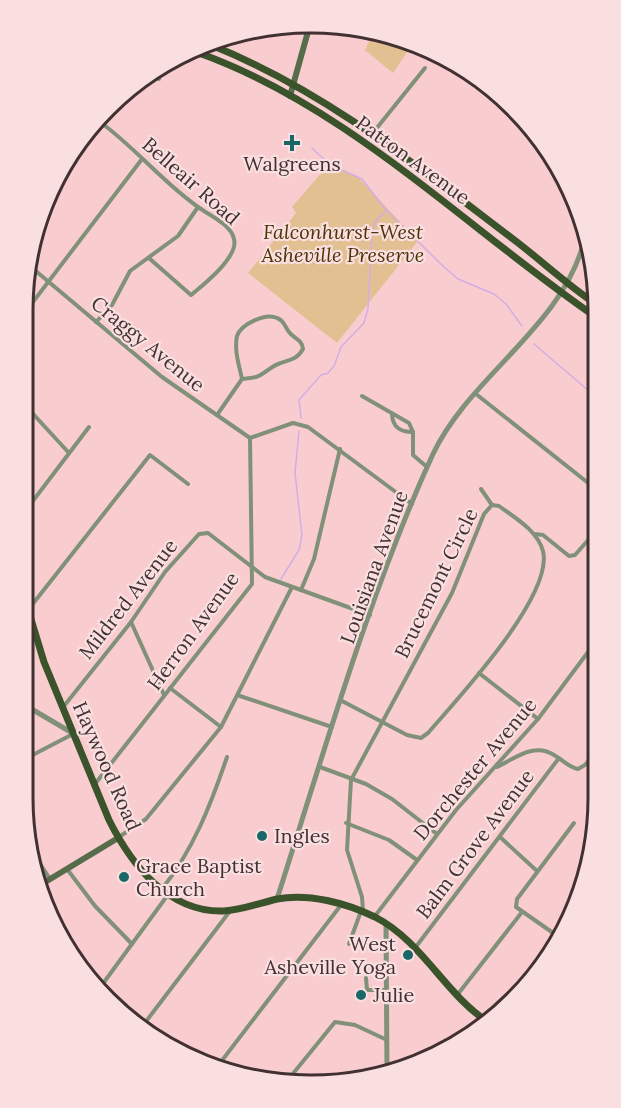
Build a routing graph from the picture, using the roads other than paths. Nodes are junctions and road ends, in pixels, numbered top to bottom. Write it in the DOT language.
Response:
graph roads {
  1 [pos="308,33"];
  2 [pos="219,49"];
  3 [pos="203,55"];
  4 [pos="425,68"];
  5 [pos="294,83"];
  6 [pos="290,96"];
  7 [pos="104,126"];
  8 [pos="372,134"];
  9 [pos="142,159"];
  10 [pos="198,207"];
  11 [pos="581,248"];
  12 [pos="150,260"];
  13 [pos="36,271"];
  14 [pos="49,282"];
  15 [pos="567,282"];
  16 [pos="560,291"];
  17 [pos="587,297"];
  18 [pos="33,302"];
  19 [pos="588,311"];
  20 [pos="96,322"];
  21 [pos="242,379"];
  22 [pos="476,394"];
  23 [pos="362,396"];
  24 [pos="33,415"];
  25 [pos="217,415"];
  26 [pos="392,415"];
  27 [pos="89,427"];
  28 [pos="413,432"];
  29 [pos="250,438"];
  30 [pos="340,449"];
  31 [pos="69,453"];
  32 [pos="428,467"];
  33 [pos="588,483"];
  34 [pos="188,484"];
  35 [pos="481,489"];
  36 [pos="33,501"];
  37 [pos="412,504"];
  38 [pos="492,505"];
  39 [pos="535,534"];
  40 [pos="588,540"];
  41 [pos="253,569"];
  42 [pos="292,587"];
  43 [pos="301,590"];
  44 [pos="33,603"];
  45 [pos="371,616"];
  46 [pos="131,622"];
  47 [pos="33,627"];
  48 [pos="588,651"];
  49 [pos="479,673"];
  50 [pos="170,688"];
  51 [pos="164,695"];
  52 [pos="239,696"];
  53 [pos="342,701"];
  54 [pos="63,707"];
  55 [pos="33,710"];
  56 [pos="538,718"];
  57 [pos="383,722"];
  58 [pos="221,727"];
  59 [pos="333,727"];
  60 [pos="74,734"];
  61 [pos="33,754"];
  62 [pos="227,758"];
  63 [pos="559,758"];
  64 [pos="588,761"];
  65 [pos="320,767"];
  66 [pos="494,769"];
  67 [pos="351,780"];
  68 [pos="94,784"];
  69 [pos="346,823"];
  70 [pos="574,823"];
  71 [pos="436,834"];
  72 [pos="500,837"];
  73 [pos="118,838"];
  74 [pos="417,861"];
  75 [pos="41,866"];
  76 [pos="67,869"];
  77 [pos="537,871"];
  78 [pos="50,879"];
  79 [pos="46,881"];
  80 [pos="164,893"];
  81 [pos="277,899"];
  82 [pos="341,905"];
  83 [pos="231,910"];
  84 [pos="362,912"];
  85 [pos="522,912"];
  86 [pos="374,917"];
  87 [pos="386,923"];
  88 [pos="553,933"];
  89 [pos="132,944"];
  90 [pos="349,944"];
  91 [pos="415,948"];
  92 [pos="366,978"];
  93 [pos="104,982"];
  94 [pos="387,990"];
  95 [pos="458,994"];
  96 [pos="481,1016"];
  97 [pos="146,1021"];
  98 [pos="388,1040"];
  99 [pos="222,1060"];
  100 [pos="387,1064"];
  101 [pos="293,1074"];
  1 -- 5 [label="main road"];
  2 -- 5 [label="main road, Patton Avenue"];
  3 -- 6 [label="main road, Patton Avenue"];
  4 -- 8 [label="street"];
  5 -- 6 [label="main road"];
  5 -- 8 [label="main road, Patton Avenue"];
  6 -- 16 [label="main road, Patton Avenue"];
  7 -- 9 [label="street, Belleair Road"];
  8 -- 15 [label="main road, Patton Avenue"];
  9 -- 10 [label="street, Belleair Road"];
  9 -- 14 [label="street"];
  10 -- 12 [label="street"];
  10 -- 12 [label="street, Belleair Road"];
  11 -- 15 [label="street, Louisiana Avenue"];
  12 -- 20 [label="street"];
  13 -- 14 [label="street, Craggy Avenue"];
  14 -- 18 [label="street"];
  14 -- 20 [label="street, Craggy Avenue"];
  15 -- 16 [label="street, Louisiana Avenue"];
  15 -- 17 [label="main road, Patton Avenue"];
  16 -- 19 [label="main road, Patton Avenue"];
  16 -- 22 [label="street, Louisiana Avenue"];
  20 -- 25 [label="street, Craggy Avenue"];
  21 -- 21 [label="street"];
  21 -- 25 [label="street"];
  22 -- 32 [label="street, Louisiana Avenue"];
  22 -- 33 [label="street"];
  23 -- 26 [label="street"];
  24 -- 31 [label="street"];
  25 -- 29 [label="street, Craggy Avenue"];
  26 -- 28 [label="street"];
  26 -- 28 [label="street"];
  27 -- 31 [label="street"];
  28 -- 32 [label="street"];
  29 -- 30 [label="street"];
  29 -- 41 [label="street, Herron Avenue"];
  30 -- 37 [label="street"];
  30 -- 43 [label="street"];
  31 -- 36 [label="street"];
  32 -- 37 [label="street, Louisiana Avenue"];
  34 -- 44 [label="street"];
  35 -- 38 [label="street"];
  37 -- 45 [label="street, Louisiana Avenue"];
  38 -- 39 [label="street, Brucemont Circle"];
  38 -- 57 [label="street, Brucemont Circle"];
  39 -- 40 [label="street, Brucemont Circle"];
  39 -- 49 [label="street"];
  41 -- 42 [label="street, Mildred Avenue"];
  41 -- 46 [label="street, Mildred Avenue"];
  41 -- 50 [label="street, Herron Avenue"];
  42 -- 43 [label="street, Mildred Avenue"];
  42 -- 52 [label="street"];
  43 -- 45 [label="street, Mildred Avenue"];
  45 -- 53 [label="street, Louisiana Avenue"];
  46 -- 51 [label="street"];
  46 -- 54 [label="street, Mildred Avenue"];
  47 -- 54 [label="main road, Haywood Road"];
  48 -- 56 [label="street, Dorchester Avenue"];
  49 -- 56 [label="street"];
  49 -- 57 [label="street"];
  50 -- 51 [label="street, Herron Avenue"];
  50 -- 58 [label="street"];
  51 -- 68 [label="street, Herron Avenue"];
  52 -- 58 [label="street"];
  52 -- 59 [label="street"];
  53 -- 57 [label="street"];
  53 -- 59 [label="street, Louisiana Avenue"];
  54 -- 60 [label="main road, Haywood Road"];
  55 -- 60 [label="street"];
  56 -- 66 [label="street, Dorchester Avenue"];
  57 -- 67 [label="street, Brucemont Circle"];
  58 -- 73 [label="street"];
  59 -- 65 [label="street, Louisiana Avenue"];
  60 -- 61 [label="street"];
  60 -- 68 [label="main road, Haywood Road"];
  62 -- 80 [label="street"];
  63 -- 64 [label="street"];
  63 -- 66 [label="street"];
  63 -- 72 [label="street, Balm Grove Avenue"];
  65 -- 67 [label="street"];
  65 -- 81 [label="street, Louisiana Avenue"];
  66 -- 71 [label="street, Dorchester Avenue"];
  67 -- 69 [label="street"];
  67 -- 71 [label="street"];
  68 -- 73 [label="main road, Haywood Road"];
  69 -- 74 [label="street"];
  69 -- 84 [label="street"];
  70 -- 77 [label="street"];
  71 -- 74 [label="street, Dorchester Avenue"];
  72 -- 77 [label="street"];
  72 -- 91 [label="street, Balm Grove Avenue"];
  73 -- 76 [label="main road"];
  73 -- 80 [label="main road, Haywood Road"];
  74 -- 86 [label="street, Dorchester Avenue"];
  75 -- 78 [label="street"];
  76 -- 78 [label="main road"];
  76 -- 89 [label="street"];
  77 -- 85 [label="street"];
  78 -- 79 [label="main road"];
  80 -- 83 [label="main road"];
  80 -- 89 [label="street"];
  81 -- 82 [label="main road"];
  81 -- 83 [label="main road"];
  82 -- 84 [label="main road"];
  82 -- 99 [label="street"];
  83 -- 97 [label="street"];
  84 -- 86 [label="main road"];
  84 -- 90 [label="street"];
  85 -- 88 [label="street"];
  85 -- 95 [label="street"];
  86 -- 87 [label="main road"];
  87 -- 91 [label="main road"];
  87 -- 94 [label="street"];
  89 -- 93 [label="street"];
  91 -- 95 [label="main road"];
  92 -- 94 [label="street"];
  94 -- 98 [label="street"];
  95 -- 96 [label="main road"];
  98 -- 100 [label="street"];
  98 -- 101 [label="street"];
}
